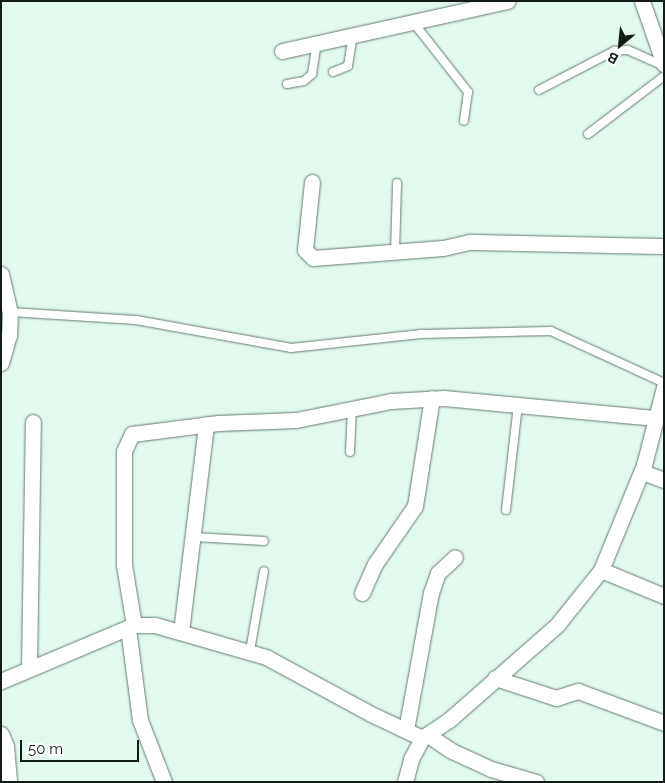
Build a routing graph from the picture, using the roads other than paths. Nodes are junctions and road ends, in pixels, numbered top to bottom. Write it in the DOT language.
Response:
graph roads {
  1 [pos="508,1"];
  2 [pos="642,1"];
  3 [pos="413,22"];
  4 [pos="353,35"];
  5 [pos="317,44"];
  6 [pos="282,52"];
  7 [pos="664,65"];
  8 [pos="332,72"];
  9 [pos="664,76"];
  10 [pos="287,84"];
  11 [pos="539,90"];
  12 [pos="464,121"];
  13 [pos="588,134"];
  14 [pos="312,182"];
  15 [pos="397,183"];
  16 [pos="664,246"];
  17 [pos="395,252"];
  18 [pos="1,274"];
  19 [pos="10,312"];
  20 [pos="1,363"];
  21 [pos="664,383"];
  22 [pos="664,387"];
  23 [pos="432,398"];
  24 [pos="518,405"];
  25 [pos="352,408"];
  26 [pos="660,414"];
  27 [pos="33,422"];
  28 [pos="206,425"];
  29 [pos="350,452"];
  30 [pos="642,472"];
  31 [pos="664,480"];
  32 [pos="506,510"];
  33 [pos="194,537"];
  34 [pos="264,541"];
  35 [pos="455,557"];
  36 [pos="601,570"];
  37 [pos="264,571"];
  38 [pos="362,593"];
  39 [pos="664,596"];
  40 [pos="131,626"];
  41 [pos="181,632"];
  42 [pos="250,651"];
  43 [pos="29,668"];
  44 [pos="495,678"];
  45 [pos="1,681"];
  46 [pos="664,723"];
  47 [pos="406,730"];
  48 [pos="1,734"];
  49 [pos="426,736"];
  50 [pos="9,782"];
  51 [pos="164,782"];
  52 [pos="405,782"];
  53 [pos="536,782"];
  1 -- 3 [label="street"];
  2 -- 7 [label="street"];
  3 -- 4 [label="street"];
  3 -- 12 [label="lane"];
  4 -- 5 [label="street"];
  4 -- 8 [label="lane"];
  5 -- 6 [label="street"];
  5 -- 10 [label="lane"];
  7 -- 11 [label="lane"];
  9 -- 13 [label="lane"];
  14 -- 17 [label="street"];
  15 -- 17 [label="lane"];
  16 -- 17 [label="street"];
  18 -- 19 [label="street"];
  19 -- 20 [label="street"];
  19 -- 21 [label="lane"];
  22 -- 26 [label="street"];
  23 -- 24 [label="street"];
  23 -- 25 [label="street"];
  23 -- 38 [label="street"];
  24 -- 26 [label="street"];
  24 -- 32 [label="lane"];
  25 -- 28 [label="street"];
  25 -- 29 [label="lane"];
  26 -- 30 [label="street"];
  27 -- 43 [label="street"];
  28 -- 33 [label="street"];
  28 -- 40 [label="street"];
  30 -- 31 [label="street"];
  30 -- 36 [label="street"];
  33 -- 34 [label="lane"];
  33 -- 41 [label="street"];
  35 -- 47 [label="street"];
  36 -- 39 [label="street"];
  36 -- 44 [label="street"];
  37 -- 42 [label="lane"];
  40 -- 41 [label="street"];
  40 -- 43 [label="street"];
  40 -- 51 [label="street"];
  41 -- 42 [label="street"];
  42 -- 47 [label="street"];
  43 -- 45 [label="street"];
  44 -- 46 [label="street"];
  44 -- 49 [label="street"];
  47 -- 49 [label="street"];
  48 -- 50 [label="street"];
  49 -- 52 [label="street"];
  49 -- 53 [label="street"];
}
